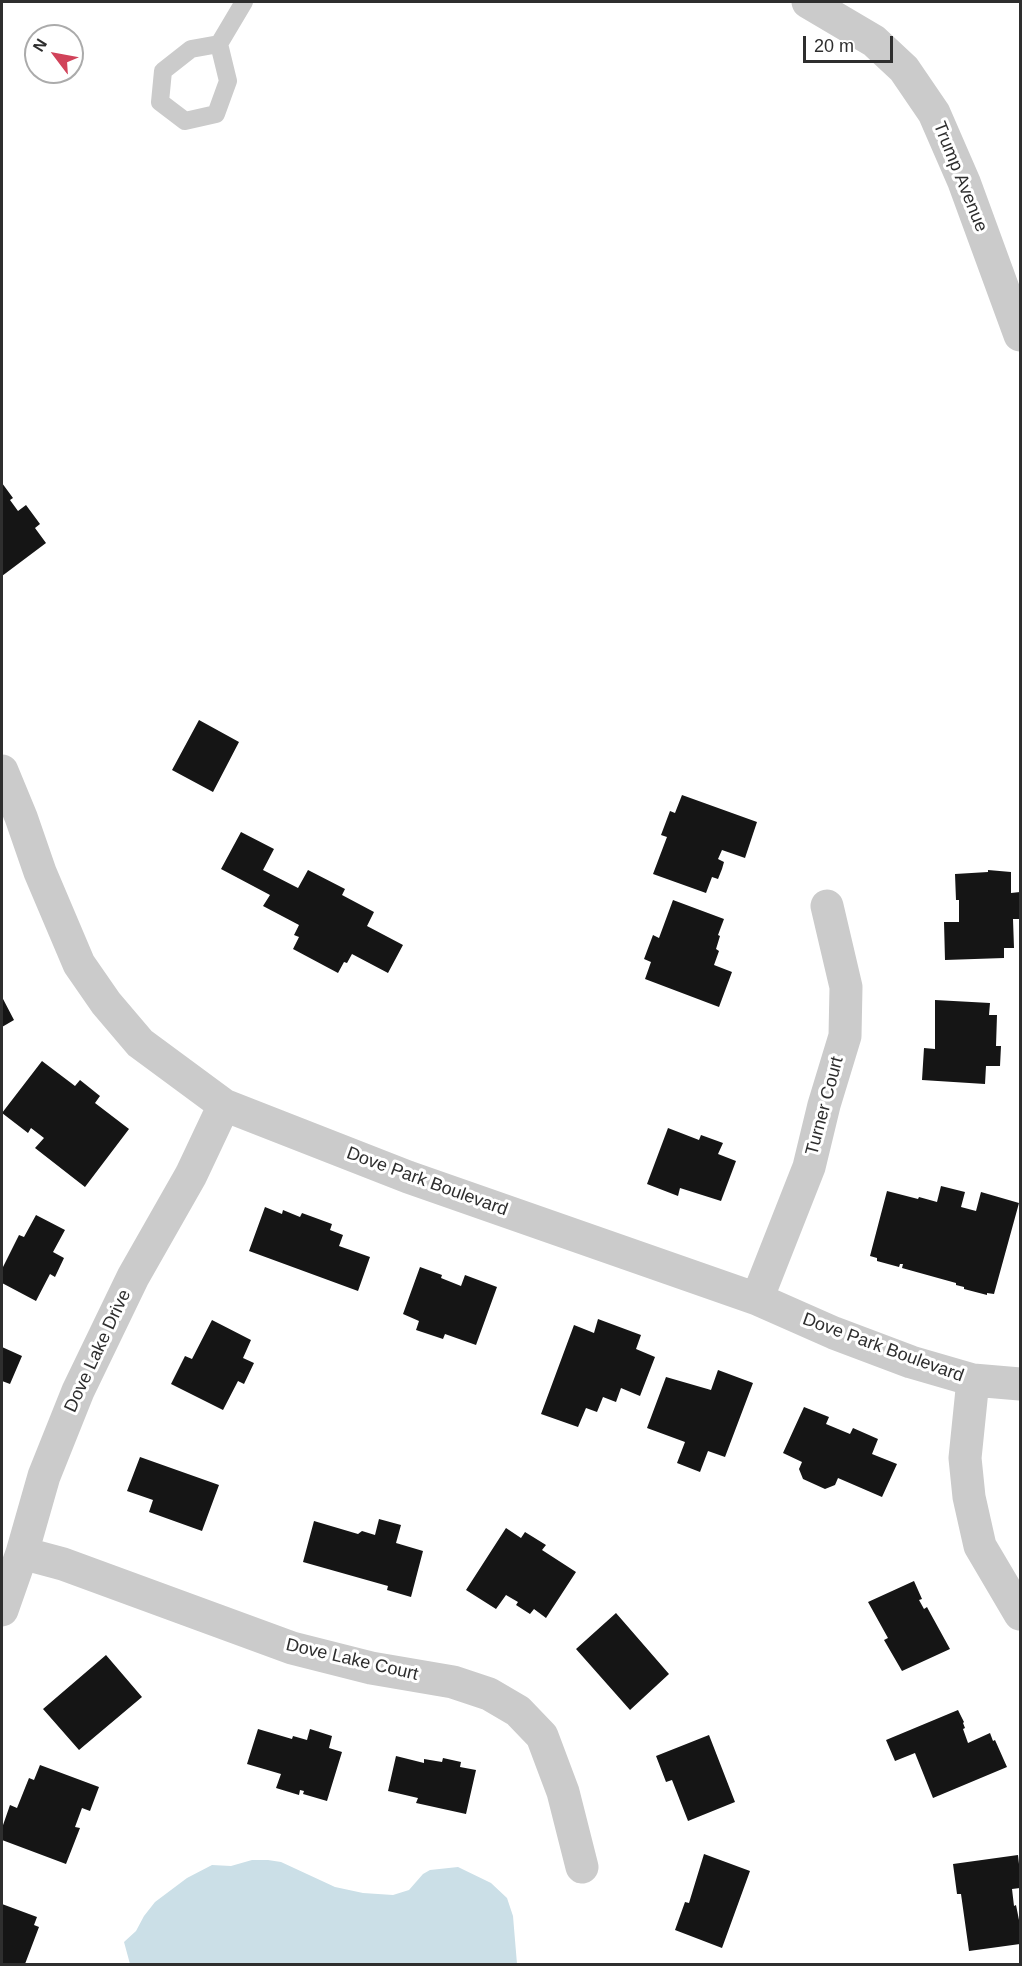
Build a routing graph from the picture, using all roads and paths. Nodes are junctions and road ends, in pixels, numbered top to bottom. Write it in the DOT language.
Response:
graph roads {
  1 [pos="244,2"];
  2 [pos="808,2"];
  3 [pos="219,44"];
  4 [pos="1020,335"];
  5 [pos="2,771"];
  6 [pos="827,906"];
  7 [pos="224,1105"];
  8 [pos="757,1299"];
  9 [pos="973,1380"];
  10 [pos="1020,1384"];
  11 [pos="22,1553"];
  12 [pos="2,1610"];
  13 [pos="1020,1614"];
  14 [pos="582,1867"];
  1 -- 3 [label="lane"];
  2 -- 4 [label="street, Trump Avenue"];
  3 -- 3 [label="lane"];
  5 -- 7 [label="street, Dove Park Boulevard"];
  6 -- 8 [label="street, Turner Court"];
  7 -- 8 [label="street, Dove Park Boulevard"];
  7 -- 11 [label="street, Dove Lake Drive"];
  8 -- 9 [label="street, Dove Park Boulevard"];
  9 -- 10 [label="street, Dove Park Boulevard"];
  9 -- 13 [label="street"];
  11 -- 12 [label="street, Dove Lake Drive"];
  11 -- 14 [label="street, Dove Lake Court"];
}
